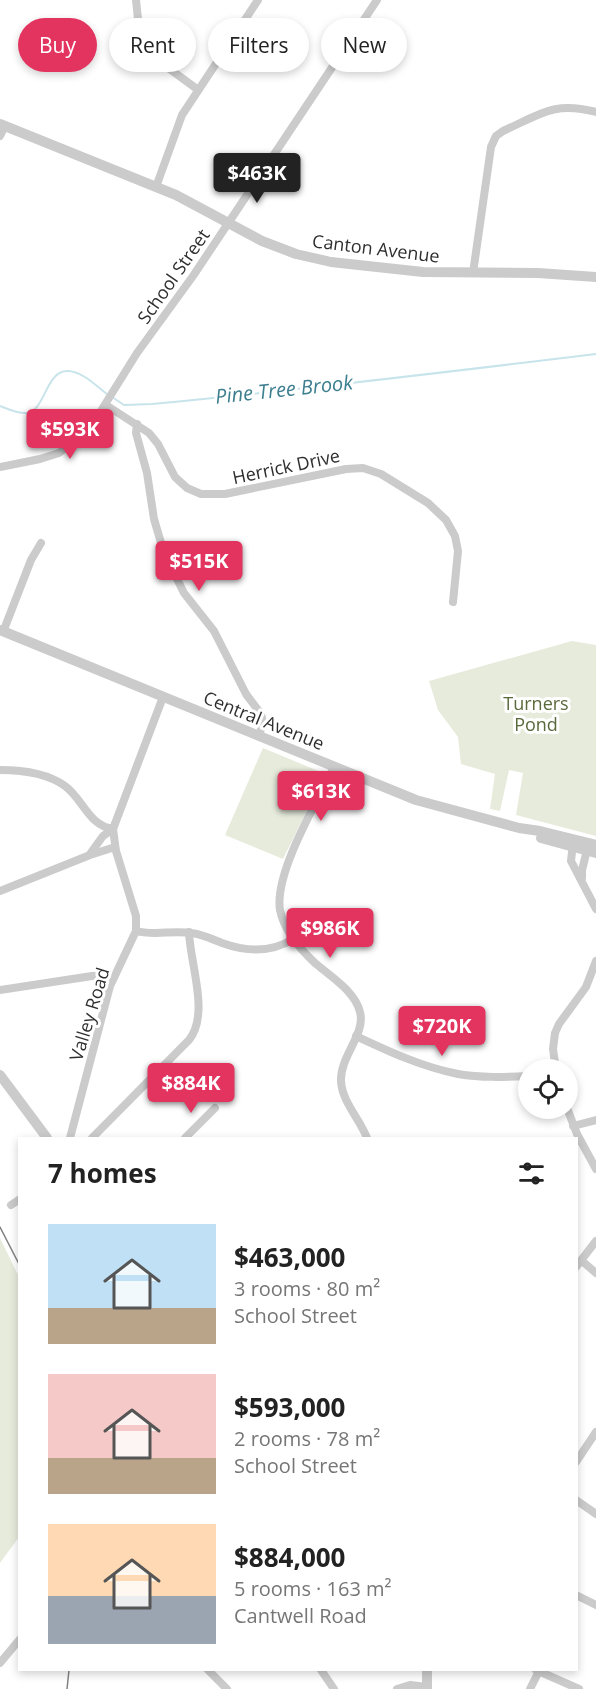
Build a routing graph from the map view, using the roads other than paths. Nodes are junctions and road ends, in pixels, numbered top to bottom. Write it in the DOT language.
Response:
graph roads {
  1 [pos="136,0"];
  2 [pos="258,0"];
  3 [pos="377,0"];
  4 [pos="197,89"];
  5 [pos="596,112"];
  6 [pos="2,128"];
  7 [pos="156,187"];
  8 [pos="228,223"];
  9 [pos="473,273"];
  10 [pos="596,277"];
  11 [pos="106,403"];
  12 [pos="137,424"];
  13 [pos="0,466"];
  14 [pos="41,543"];
  15 [pos="453,602"];
  16 [pos="2,631"];
  17 [pos="163,697"];
  18 [pos="259,736"];
  19 [pos="334,767"];
  20 [pos="0,770"];
  21 [pos="113,829"];
  22 [pos="573,843"];
  23 [pos="115,848"];
  24 [pos="592,848"];
  25 [pos="90,855"];
  26 [pos="582,880"];
  27 [pos="0,891"];
  28 [pos="596,909"];
  29 [pos="136,931"];
  30 [pos="189,932"];
  31 [pos="293,939"];
  32 [pos="596,960"];
  33 [pos="112,981"];
  34 [pos="0,990"];
  35 [pos="356,1036"];
  36 [pos="554,1059"];
  37 [pos="0,1075"];
  38 [pos="518,1076"];
  39 [pos="215,1108"];
  40 [pos="571,1119"];
  41 [pos="596,1120"];
  42 [pos="573,1126"];
  43 [pos="47,1137"];
  44 [pos="70,1137"];
  45 [pos="93,1137"];
  46 [pos="186,1137"];
  47 [pos="366,1137"];
  48 [pos="596,1169"];
  49 [pos="18,1200"];
  50 [pos="11,1205"];
  51 [pos="596,1241"];
  52 [pos="579,1264"];
  53 [pos="596,1273"];
  54 [pos="596,1432"];
  55 [pos="578,1459"];
  56 [pos="578,1501"];
  57 [pos="596,1514"];
  58 [pos="578,1596"];
  59 [pos="596,1605"];
  60 [pos="18,1641"];
  61 [pos="0,1663"];
  62 [pos="209,1671"];
  63 [pos="322,1671"];
  64 [pos="427,1671"];
  65 [pos="537,1671"];
  66 [pos="539,1671"];
  67 [pos="427,1688"];
  68 [pos="226,1689"];
  69 [pos="334,1689"];
  70 [pos="397,1689"];
  71 [pos="530,1689"];
  72 [pos="579,1689"];
  1 -- 4 [label="street"];
  2 -- 4 [label="street"];
  3 -- 8 [label="street, School Street"];
  4 -- 7 [label="street"];
  5 -- 9 [label="street"];
  6 -- 7 [label="street, Canton Avenue"];
  7 -- 8 [label="street, Canton Avenue"];
  8 -- 9 [label="street, Canton Avenue"];
  8 -- 11 [label="street, School Street"];
  9 -- 10 [label="street, Canton Avenue"];
  11 -- 12 [label="street, Herrick Drive"];
  11 -- 13 [label="street, School Street"];
  12 -- 15 [label="street, Herrick Drive"];
  12 -- 18 [label="street"];
  14 -- 16 [label="street"];
  16 -- 17 [label="street, Central Avenue"];
  17 -- 18 [label="street, Central Avenue"];
  17 -- 21 [label="street"];
  18 -- 19 [label="street, Central Avenue"];
  19 -- 22 [label="street, Central Avenue"];
  19 -- 31 [label="street"];
  20 -- 21 [label="street"];
  21 -- 23 [label="street"];
  21 -- 25 [label="street"];
  22 -- 24 [label="street, Central Avenue"];
  22 -- 26 [label="street"];
  23 -- 25 [label="street"];
  23 -- 29 [label="street"];
  24 -- 26 [label="street"];
  25 -- 27 [label="street"];
  26 -- 28 [label="street"];
  29 -- 30 [label="street"];
  29 -- 33 [label="street, Valley Road"];
  30 -- 31 [label="street"];
  30 -- 45 [label="street"];
  31 -- 35 [label="street"];
  32 -- 36 [label="street"];
  33 -- 34 [label="street"];
  33 -- 44 [label="street, Valley Road"];
  35 -- 38 [label="street"];
  35 -- 47 [label="street"];
  37 -- 43 [label="street"];
  39 -- 46 [label="street"];
  40 -- 42 [label="street"];
  41 -- 42 [label="street"];
  42 -- 48 [label="street"];
  49 -- 50 [label="street"];
  51 -- 52 [label="street"];
  52 -- 53 [label="street"];
  54 -- 55 [label="street"];
  56 -- 57 [label="street"];
  58 -- 59 [label="street"];
  60 -- 61 [label="street"];
  62 -- 68 [label="street"];
  63 -- 69 [label="street"];
  64 -- 67 [label="street"];
  65 -- 71 [label="street"];
  66 -- 72 [label="street"];
  67 -- 70 [label="street"];
}
